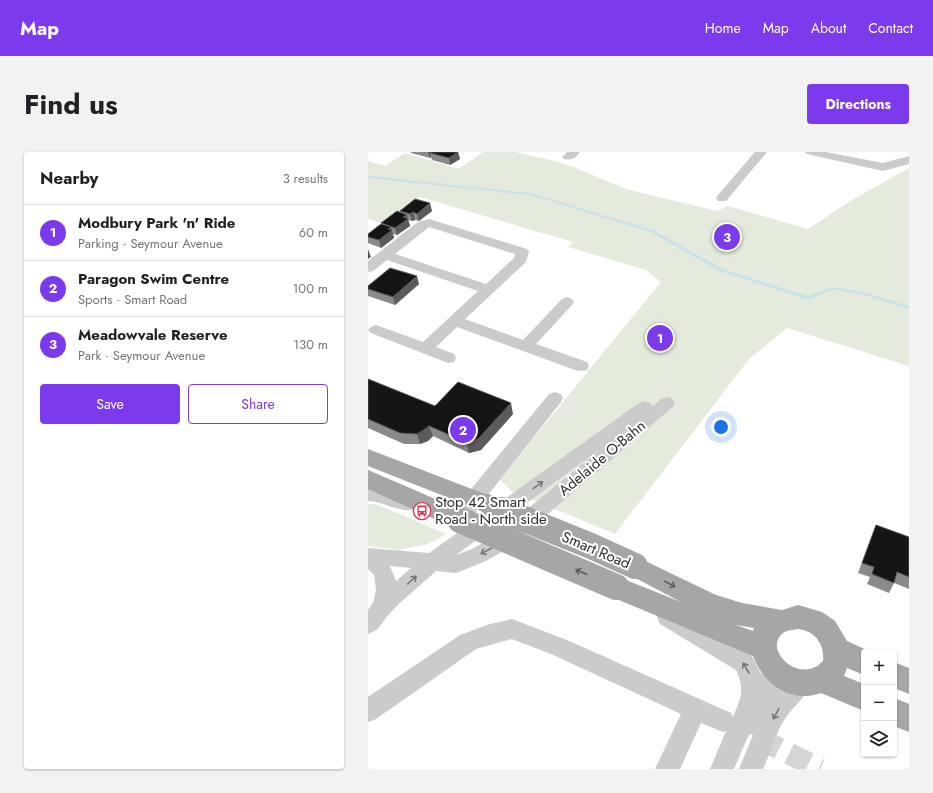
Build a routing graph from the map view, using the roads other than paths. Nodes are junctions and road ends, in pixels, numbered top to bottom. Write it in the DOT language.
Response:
graph roads {
  1 [pos="761,152"];
  2 [pos="811,152"];
  3 [pos="909,160"];
  4 [pos="722,198"];
  5 [pos="385,255"];
  6 [pos="368,268"];
  7 [pos="488,290"];
  8 [pos="567,302"];
  9 [pos="455,320"];
  10 [pos="376,330"];
  11 [pos="526,346"];
  12 [pos="424,349"];
  13 [pos="448,358"];
  14 [pos="581,366"];
  15 [pos="555,398"];
  16 [pos="368,457"];
  17 [pos="368,464"];
  18 [pos="368,479"];
  19 [pos="430,482"];
  20 [pos="368,494"];
  21 [pos="480,502"];
  22 [pos="460,520"];
  23 [pos="368,557"];
  24 [pos="433,561"];
  25 [pos="616,587"];
  26 [pos="383,606"];
  27 [pos="779,620"];
  28 [pos="368,624"];
  29 [pos="837,650"];
  30 [pos="768,659"];
  31 [pos="861,661"];
  32 [pos="897,676"];
  33 [pos="909,681"];
  34 [pos="811,682"];
  35 [pos="861,697"];
  36 [pos="696,709"];
  37 [pos="368,711"];
  38 [pos="897,713"];
  39 [pos="909,718"];
  40 [pos="723,720"];
  41 [pos="667,769"];
  42 [pos="722,769"];
  43 [pos="734,769"];
  44 [pos="751,769"];
  1 -- 4 [label="street"];
  2 -- 3 [label="street"];
  5 -- 6 [label="street"];
  5 -- 7 [label="street"];
  5 -- 7 [label="street"];
  7 -- 9 [label="street"];
  8 -- 11 [label="street"];
  9 -- 11 [label="street"];
  9 -- 12 [label="street"];
  10 -- 12 [label="street"];
  11 -- 14 [label="street"];
  12 -- 13 [label="street"];
  15 -- 21 [label="street"];
  16 -- 19 [label="main road, Smart Road"];
  17 -- 19 [label="street"];
  18 -- 22 [label="main road, Smart Road"];
  19 -- 21 [label="main road, Smart Road"];
  20 -- 22 [label="street"];
  21 -- 22 [label="street"];
  21 -- 27 [label="main road, Smart Road, one-way, bridge"];
  25 -- 22 [label="main road, Smart Road, one-way, bridge"];
  23 -- 24 [label="street, Adelaide O-Bahn"];
  23 -- 26 [label="street"];
  24 -- 24 [label="street, Adelaide O-Bahn, one-way"];
  26 -- 24 [label="street, Adelaide O-Bahn, one-way"];
  25 -- 30 [label="main road, Smart Road"];
  42 -- 25 [label="street, one-way"];
  26 -- 28 [label="street, Adelaide O-Bahn"];
  27 -- 29 [label="main road"];
  27 -- 30 [label="main road"];
  29 -- 31 [label="main road"];
  29 -- 34 [label="main road"];
  30 -- 34 [label="main road"];
  30 -- 43 [label="street"];
  32 -- 33 [label="main road"];
  34 -- 35 [label="main road"];
  34 -- 44 [label="street, one-way"];
  36 -- 37 [label="street"];
  36 -- 40 [label="street"];
  36 -- 41 [label="street"];
  38 -- 39 [label="main road"];
}
